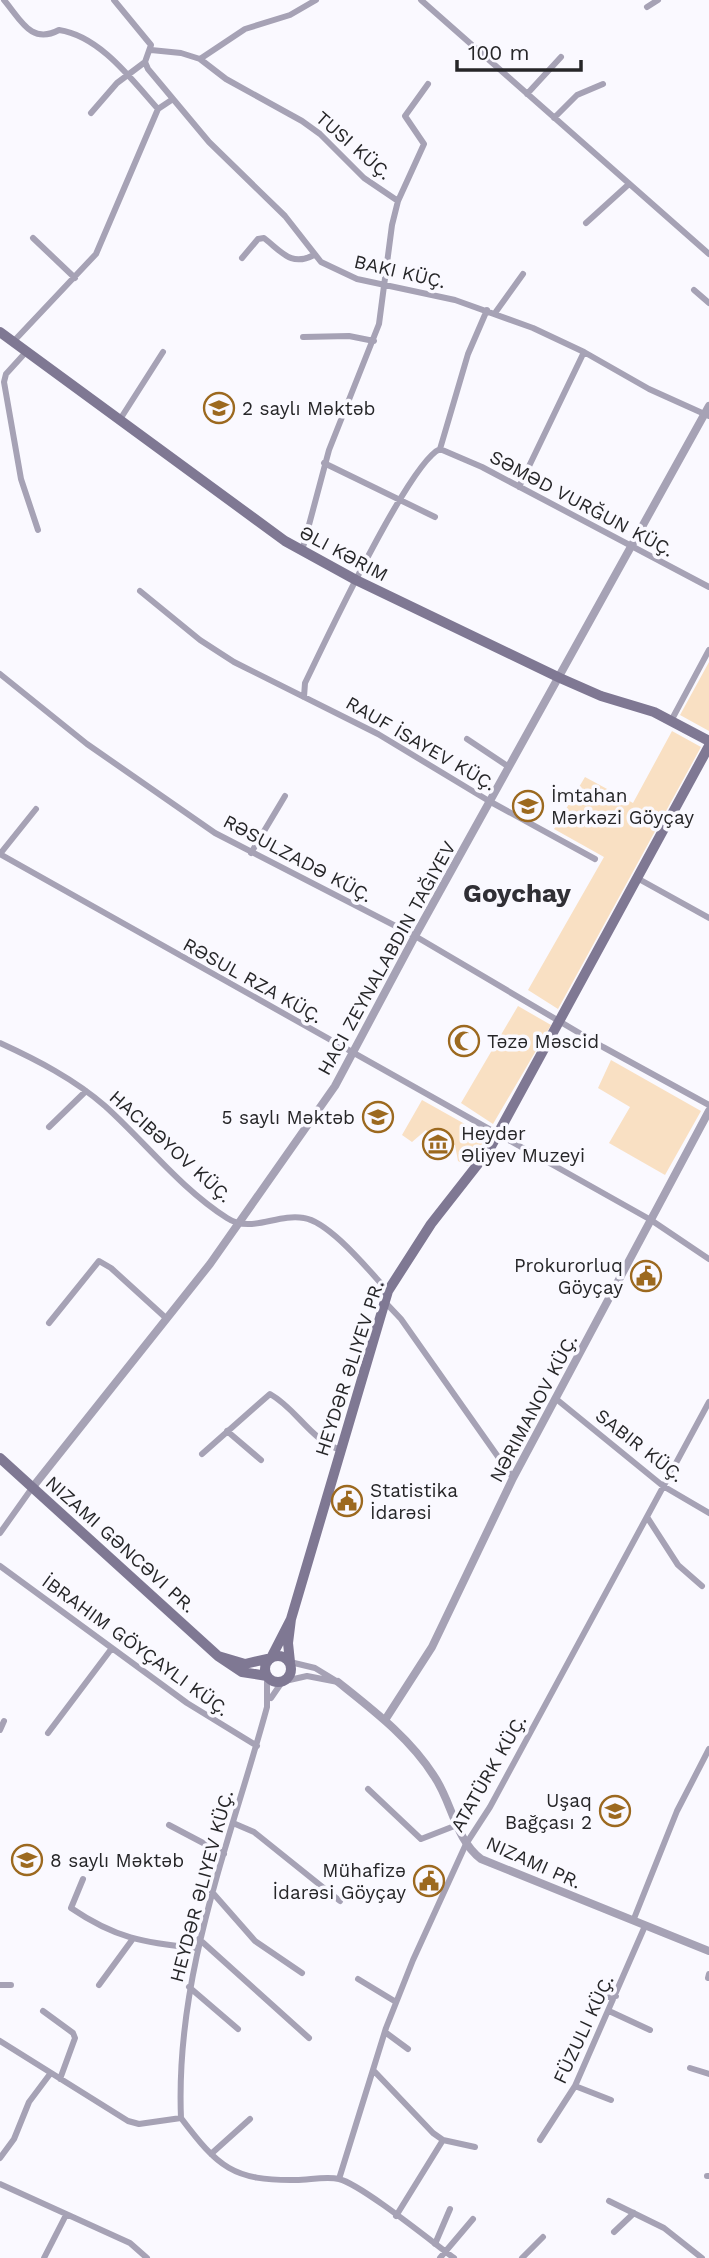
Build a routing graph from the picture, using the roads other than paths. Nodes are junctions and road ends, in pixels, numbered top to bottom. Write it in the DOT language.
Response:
graph roads {
  1 [pos="4,0"];
  2 [pos="114,0"];
  3 [pos="316,0"];
  4 [pos="421,0"];
  5 [pos="658,0"];
  6 [pos="647,7"];
  7 [pos="151,50"];
  8 [pos="561,57"];
  9 [pos="200,59"];
  10 [pos="145,62"];
  11 [pos="127,75"];
  12 [pos="428,84"];
  13 [pos="603,84"];
  14 [pos="527,94"];
  15 [pos="173,99"];
  16 [pos="158,109"];
  17 [pos="91,113"];
  18 [pos="554,118"];
  19 [pos="629,184"];
  20 [pos="398,201"];
  21 [pos="586,223"];
  22 [pos="33,238"];
  23 [pos="709,254"];
  24 [pos="314,255"];
  25 [pos="242,258"];
  26 [pos="523,274"];
  27 [pos="75,278"];
  28 [pos="384,285"];
  29 [pos="694,290"];
  30 [pos="709,303"];
  31 [pos="487,310"];
  32 [pos="495,313"];
  33 [pos="0,332"];
  34 [pos="303,337"];
  35 [pos="374,341"];
  36 [pos="13,342"];
  37 [pos="26,352"];
  38 [pos="163,352"];
  39 [pos="584,352"];
  40 [pos="707,412"];
  41 [pos="119,421"];
  42 [pos="440,450"];
  43 [pos="324,463"];
  44 [pos="519,487"];
  45 [pos="400,501"];
  46 [pos="435,517"];
  47 [pos="38,530"];
  48 [pos="629,547"];
  49 [pos="302,551"];
  50 [pos="356,580"];
  51 [pos="709,587"];
  52 [pos="140,591"];
  53 [pos="709,650"];
  54 [pos="0,674"];
  55 [pos="560,678"];
  56 [pos="304,697"];
  57 [pos="671,721"];
  58 [pos="467,739"];
  59 [pos="709,743"];
  60 [pos="509,767"];
  61 [pos="285,796"];
  62 [pos="489,801"];
  63 [pos="36,809"];
  64 [pos="251,853"];
  65 [pos="0,854"];
  66 [pos="595,859"];
  67 [pos="637,878"];
  68 [pos="709,918"];
  69 [pos="415,936"];
  70 [pos="559,1021"];
  71 [pos="0,1044"];
  72 [pos="353,1054"];
  73 [pos="86,1091"];
  74 [pos="709,1105"];
  75 [pos="709,1111"];
  76 [pos="49,1127"];
  77 [pos="498,1134"];
  78 [pos="651,1220"];
  79 [pos="239,1225"];
  80 [pos="709,1259"];
  81 [pos="386,1296"];
  82 [pos="167,1319"];
  83 [pos="50,1323"];
  84 [pos="555,1398"];
  85 [pos="709,1402"];
  86 [pos="227,1431"];
  87 [pos="341,1450"];
  88 [pos="202,1454"];
  89 [pos="0,1458"];
  90 [pos="261,1460"];
  91 [pos="513,1478"];
  92 [pos="663,1486"];
  93 [pos="32,1488"];
  94 [pos="709,1513"];
  95 [pos="647,1517"];
  96 [pos="0,1533"];
  97 [pos="0,1566"];
  98 [pos="702,1586"];
  99 [pos="291,1619"];
  100 [pos="112,1648"];
  101 [pos="218,1656"];
  102 [pos="271,1658"];
  103 [pos="290,1662"];
  104 [pos="267,1676"];
  105 [pos="284,1681"];
  106 [pos="338,1682"];
  107 [pos="268,1707"];
  108 [pos="385,1720"];
  109 [pos="4,1721"];
  110 [pos="0,1730"];
  111 [pos="48,1733"];
  112 [pos="257,1746"];
  113 [pos="709,1749"];
  114 [pos="368,1789"];
  115 [pos="233,1823"];
  116 [pos="169,1825"];
  117 [pos="457,1825"];
  118 [pos="466,1844"];
  119 [pos="224,1854"];
  120 [pos="83,1879"];
  121 [pos="212,1892"];
  122 [pos="340,1901"];
  123 [pos="633,1921"];
  124 [pos="645,1926"];
  125 [pos="199,1939"];
  126 [pos="132,1940"];
  127 [pos="196,1948"];
  128 [pos="709,1951"];
  129 [pos="302,1973"];
  130 [pos="358,1979"];
  131 [pos="0,1985"];
  132 [pos="11,1985"];
  133 [pos="99,1985"];
  134 [pos="189,1987"];
  135 [pos="616,1996"];
  136 [pos="591,1999"];
  137 [pos="396,2002"];
  138 [pos="43,2011"];
  139 [pos="609,2011"];
  140 [pos="238,2029"];
  141 [pos="650,2030"];
  142 [pos="385,2032"];
  143 [pos="309,2038"];
  144 [pos="0,2041"];
  145 [pos="408,2049"];
  146 [pos="691,2067"];
  147 [pos="375,2072"];
  148 [pos="50,2074"];
  149 [pos="709,2074"];
  150 [pos="60,2079"];
  151 [pos="575,2086"];
  152 [pos="611,2100"];
  153 [pos="181,2118"];
  154 [pos="250,2119"];
  155 [pos="443,2140"];
  156 [pos="540,2140"];
  157 [pos="475,2147"];
  158 [pos="211,2154"];
  159 [pos="0,2158"];
  160 [pos="338,2179"];
  161 [pos="0,2184"];
  162 [pos="609,2202"];
  163 [pos="450,2209"];
  164 [pos="634,2213"];
  165 [pos="66,2215"];
  166 [pos="396,2216"];
  167 [pos="473,2219"];
  168 [pos="614,2232"];
  169 [pos="543,2237"];
  170 [pos="435,2245"];
  171 [pos="444,2251"];
  172 [pos="699,2257"];
  173 [pos="44,2258"];
  174 [pos="148,2258"];
  175 [pos="440,2258"];
  176 [pos="454,2258"];
  177 [pos="522,2258"];
  1 -- 11 [label="street"];
  2 -- 7 [label="street"];
  3 -- 9 [label="street"];
  4 -- 14 [label="street"];
  5 -- 6 [label="street"];
  7 -- 9 [label="street, TUSI KÜÇ."];
  7 -- 10 [label="street"];
  8 -- 14 [label="street"];
  9 -- 20 [label="street, TUSI KÜÇ."];
  10 -- 11 [label="street"];
  10 -- 15 [label="street"];
  11 -- 16 [label="street"];
  11 -- 17 [label="street"];
  12 -- 20 [label="street"];
  13 -- 18 [label="street"];
  14 -- 18 [label="street"];
  15 -- 16 [label="street"];
  15 -- 24 [label="street"];
  16 -- 27 [label="street"];
  18 -- 19 [label="street"];
  19 -- 21 [label="street"];
  19 -- 23 [label="street"];
  20 -- 28 [label="street, TUSI KÜÇ."];
  22 -- 27 [label="street"];
  24 -- 25 [label="street"];
  24 -- 28 [label="street"];
  26 -- 32 [label="street"];
  27 -- 36 [label="street"];
  28 -- 31 [label="street"];
  28 -- 35 [label="street, TUSI KÜÇ."];
  29 -- 30 [label="street"];
  31 -- 32 [label="street"];
  31 -- 42 [label="street"];
  32 -- 39 [label="street"];
  33 -- 36 [label="main road, ƏLI KƏRIM"];
  34 -- 35 [label="street"];
  35 -- 43 [label="street, TUSI KÜÇ."];
  36 -- 37 [label="main road, ƏLI KƏRIM"];
  37 -- 41 [label="main road, ƏLI KƏRIM"];
  37 -- 47 [label="street"];
  38 -- 41 [label="street"];
  39 -- 40 [label="street"];
  39 -- 44 [label="street"];
  40 -- 48 [label="street"];
  41 -- 49 [label="main road, ƏLI KƏRIM"];
  42 -- 44 [label="street, SƏMƏD VURĞUN KÜÇ."];
  42 -- 45 [label="street"];
  43 -- 45 [label="street"];
  43 -- 49 [label="street, TUSI KÜÇ."];
  44 -- 48 [label="street, SƏMƏD VURĞUN KÜÇ."];
  45 -- 46 [label="street"];
  45 -- 50 [label="street"];
  48 -- 51 [label="street, SƏMƏD VURĞUN KÜÇ."];
  48 -- 55 [label="street"];
  49 -- 50 [label="main road, ƏLI KƏRIM"];
  50 -- 55 [label="main road, ƏLI KƏRIM"];
  50 -- 56 [label="street"];
  52 -- 56 [label="street, RAUF İSAYEV KÜÇ."];
  53 -- 57 [label="street"];
  54 -- 64 [label="street, RƏSULZADƏ KÜÇ."];
  55 -- 57 [label="main road, ƏLI KƏRIM"];
  55 -- 60 [label="street"];
  56 -- 62 [label="street, RAUF İSAYEV KÜÇ."];
  57 -- 59 [label="main road, ƏLI KƏRIM"];
  58 -- 60 [label="street"];
  59 -- 67 [label="main road, HEYDƏR ƏLIYEV PR."];
  60 -- 62 [label="street"];
  61 -- 64 [label="street"];
  62 -- 66 [label="street, RAUF İSAYEV KÜÇ."];
  62 -- 69 [label="street"];
  63 -- 65 [label="street"];
  64 -- 69 [label="street, RƏSULZADƏ KÜÇ."];
  65 -- 72 [label="street, RƏSUL RZA KÜÇ."];
  67 -- 68 [label="street"];
  67 -- 70 [label="main road, HEYDƏR ƏLIYEV PR."];
  69 -- 70 [label="street, RƏSULZADƏ KÜÇ."];
  69 -- 72 [label="street"];
  70 -- 74 [label="street, RƏSULZADƏ KÜÇ."];
  70 -- 77 [label="main road, HEYDƏR ƏLIYEV PR."];
  71 -- 73 [label="street"];
  72 -- 77 [label="street, RƏSUL RZA KÜÇ."];
  72 -- 79 [label="street"];
  73 -- 76 [label="street"];
  73 -- 79 [label="street"];
  75 -- 78 [label="street, NƏRIMANOV KÜÇ."];
  77 -- 78 [label="street, RƏSUL RZA KÜÇ."];
  77 -- 81 [label="main road, HEYDƏR ƏLIYEV PR."];
  78 -- 80 [label="street, RƏSUL RZA KÜÇ."];
  78 -- 84 [label="street, NƏRIMANOV KÜÇ."];
  79 -- 81 [label="street"];
  79 -- 82 [label="street"];
  81 -- 87 [label="main road, HEYDƏR ƏLIYEV PR."];
  81 -- 91 [label="street"];
  82 -- 83 [label="street"];
  82 -- 93 [label="street"];
  84 -- 91 [label="street, NƏRIMANOV KÜÇ."];
  84 -- 92 [label="street, SABIR KÜÇ."];
  85 -- 92 [label="street, ATATÜRK KÜÇ."];
  86 -- 87 [label="street"];
  86 -- 88 [label="street"];
  86 -- 90 [label="street"];
  87 -- 99 [label="main road, HEYDƏR ƏLIYEV PR."];
  89 -- 93 [label="main road, NIZAMI GƏNCƏVI PR."];
  91 -- 108 [label="street, NƏRIMANOV KÜÇ."];
  92 -- 94 [label="street, SABIR KÜÇ."];
  92 -- 95 [label="street, ATATÜRK KÜÇ."];
  93 -- 96 [label="street"];
  93 -- 101 [label="main road, NIZAMI GƏNCƏVI PR."];
  95 -- 98 [label="street"];
  95 -- 118 [label="street, ATATÜRK KÜÇ."];
  97 -- 100 [label="street"];
  99 -- 102 [label="main road"];
  99 -- 103 [label="main road"];
  100 -- 111 [label="street"];
  100 -- 112 [label="street"];
  101 -- 102 [label="main road"];
  101 -- 104 [label="main road, NIZAMI GƏNCƏVI PR."];
  102 -- 103 [label="main road"];
  102 -- 104 [label="main road"];
  103 -- 105 [label="main road"];
  103 -- 106 [label="street"];
  104 -- 105 [label="main road"];
  104 -- 107 [label="street"];
  105 -- 106 [label="street"];
  105 -- 107 [label="street"];
  106 -- 108 [label="street, NIZAMI PR."];
  107 -- 112 [label="street, HEYDƏR ƏLIYEV KÜÇ."];
  108 -- 117 [label="street, NIZAMI PR."];
  109 -- 110 [label="street"];
  112 -- 115 [label="street, HEYDƏR ƏLIYEV KÜÇ."];
  113 -- 123 [label="street"];
  114 -- 117 [label="street"];
  115 -- 119 [label="street, HEYDƏR ƏLIYEV KÜÇ."];
  115 -- 122 [label="street"];
  116 -- 119 [label="street"];
  117 -- 118 [label="street, NIZAMI PR."];
  118 -- 123 [label="street, NIZAMI PR."];
  118 -- 137 [label="street, ATATÜRK KÜÇ."];
  119 -- 121 [label="street, HEYDƏR ƏLIYEV KÜÇ."];
  120 -- 126 [label="street"];
  121 -- 125 [label="street, HEYDƏR ƏLIYEV KÜÇ."];
  121 -- 129 [label="street"];
  123 -- 124 [label="street, NIZAMI PR."];
  124 -- 128 [label="street, NIZAMI PR."];
  124 -- 135 [label="street, FÜZULI KÜÇ."];
  125 -- 127 [label="street, HEYDƏR ƏLIYEV KÜÇ."];
  125 -- 143 [label="street"];
  126 -- 127 [label="street"];
  126 -- 133 [label="street"];
  127 -- 134 [label="street, HEYDƏR ƏLIYEV KÜÇ."];
  130 -- 137 [label="street"];
  131 -- 132 [label="street"];
  134 -- 140 [label="street"];
  134 -- 153 [label="street, HEYDƏR ƏLIYEV KÜÇ."];
  135 -- 136 [label="street"];
  135 -- 139 [label="street, FÜZULI KÜÇ."];
  137 -- 142 [label="street, ATATÜRK KÜÇ."];
  138 -- 150 [label="street"];
  139 -- 141 [label="street"];
  139 -- 151 [label="street, FÜZULI KÜÇ."];
  142 -- 145 [label="street"];
  142 -- 147 [label="street, ATATÜRK KÜÇ."];
  144 -- 148 [label="street"];
  146 -- 149 [label="street"];
  147 -- 155 [label="street"];
  147 -- 160 [label="street, ATATÜRK KÜÇ."];
  148 -- 150 [label="street"];
  148 -- 159 [label="street"];
  150 -- 153 [label="street"];
  151 -- 152 [label="street"];
  151 -- 156 [label="street, FÜZULI KÜÇ."];
  153 -- 158 [label="street"];
  154 -- 158 [label="street"];
  155 -- 157 [label="street"];
  155 -- 166 [label="street"];
  158 -- 160 [label="street"];
  160 -- 166 [label="street"];
  161 -- 165 [label="street"];
  162 -- 164 [label="street"];
  163 -- 170 [label="street"];
  164 -- 168 [label="street"];
  164 -- 172 [label="street"];
  165 -- 173 [label="street"];
  165 -- 174 [label="street"];
  166 -- 170 [label="street"];
  167 -- 171 [label="street"];
  169 -- 177 [label="street"];
  170 -- 171 [label="street"];
  171 -- 175 [label="street"];
  171 -- 176 [label="street"];
}
